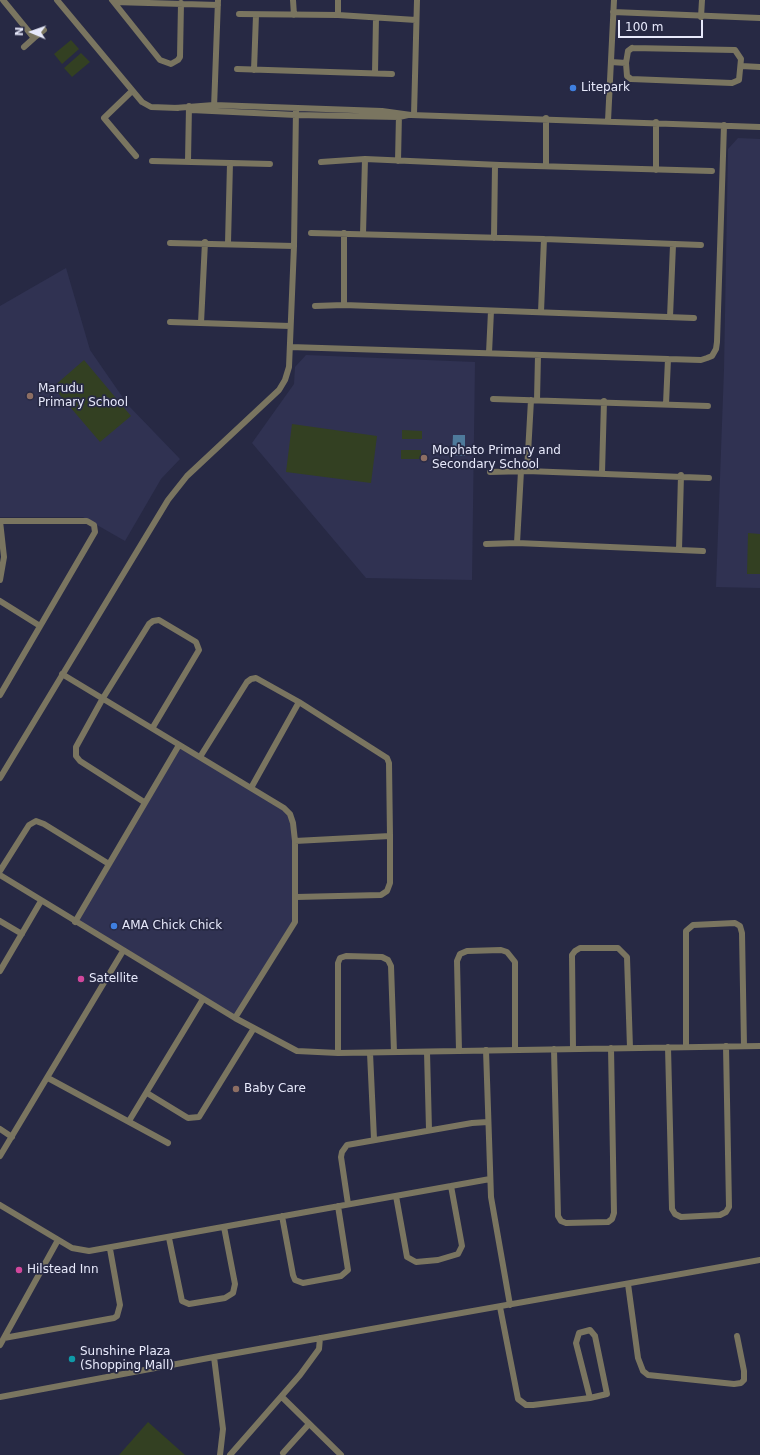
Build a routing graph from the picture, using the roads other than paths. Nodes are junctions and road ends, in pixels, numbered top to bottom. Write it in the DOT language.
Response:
graph roads {
  1 [pos="3,0"];
  2 [pos="57,0"];
  3 [pos="293,0"];
  4 [pos="338,0"];
  5 [pos="417,0"];
  6 [pos="614,0"];
  7 [pos="702,0"];
  8 [pos="113,1"];
  9 [pos="218,2"];
  10 [pos="181,3"];
  11 [pos="613,12"];
  12 [pos="239,14"];
  13 [pos="256,15"];
  14 [pos="294,15"];
  15 [pos="338,15"];
  16 [pos="702,17"];
  17 [pos="376,18"];
  18 [pos="760,18"];
  19 [pos="416,20"];
  20 [pos="44,30"];
  21 [pos="34,38"];
  22 [pos="24,47"];
  23 [pos="611,62"];
  24 [pos="626,63"];
  25 [pos="741,66"];
  26 [pos="760,67"];
  27 [pos="237,69"];
  28 [pos="254,70"];
  29 [pos="374,73"];
  30 [pos="392,74"];
  31 [pos="132,91"];
  32 [pos="189,108"];
  33 [pos="214,108"];
  34 [pos="296,112"];
  35 [pos="399,114"];
  36 [pos="412,115"];
  37 [pos="546,118"];
  38 [pos="608,121"];
  39 [pos="656,122"];
  40 [pos="724,125"];
  41 [pos="760,127"];
  42 [pos="136,156"];
  43 [pos="365,159"];
  44 [pos="152,160"];
  45 [pos="188,161"];
  46 [pos="398,161"];
  47 [pos="230,162"];
  48 [pos="321,162"];
  49 [pos="270,164"];
  50 [pos="494,165"];
  51 [pos="546,166"];
  52 [pos="656,170"];
  53 [pos="712,171"];
  54 [pos="311,233"];
  55 [pos="344,233"];
  56 [pos="363,234"];
  57 [pos="494,238"];
  58 [pos="544,239"];
  59 [pos="170,242"];
  60 [pos="205,242"];
  61 [pos="228,243"];
  62 [pos="673,244"];
  63 [pos="701,245"];
  64 [pos="294,246"];
  65 [pos="344,305"];
  66 [pos="314,306"];
  67 [pos="491,311"];
  68 [pos="541,312"];
  69 [pos="670,317"];
  70 [pos="694,318"];
  71 [pos="170,322"];
  72 [pos="201,323"];
  73 [pos="290,326"];
  74 [pos="290,347"];
  75 [pos="489,354"];
  76 [pos="538,355"];
  77 [pos="668,359"];
  78 [pos="493,399"];
  79 [pos="534,400"];
  80 [pos="604,401"];
  81 [pos="666,404"];
  82 [pos="708,406"];
  83 [pos="524,471"];
  84 [pos="490,472"];
  85 [pos="602,473"];
  86 [pos="681,475"];
  87 [pos="709,478"];
  88 [pos="0,521"];
  89 [pos="517,543"];
  90 [pos="486,544"];
  91 [pos="679,550"];
  92 [pos="704,551"];
  93 [pos="0,580"];
  94 [pos="0,601"];
  95 [pos="40,626"];
  96 [pos="62,674"];
  97 [pos="0,695"];
  98 [pos="103,698"];
  99 [pos="299,702"];
  100 [pos="153,727"];
  101 [pos="179,745"];
  102 [pos="200,757"];
  103 [pos="0,778"];
  104 [pos="251,788"];
  105 [pos="144,802"];
  106 [pos="390,836"];
  107 [pos="295,841"];
  108 [pos="109,864"];
  109 [pos="0,871"];
  110 [pos="0,876"];
  111 [pos="296,897"];
  112 [pos="42,901"];
  113 [pos="0,921"];
  114 [pos="75,922"];
  115 [pos="22,934"];
  116 [pos="123,951"];
  117 [pos="0,971"];
  118 [pos="203,999"];
  119 [pos="235,1018"];
  120 [pos="254,1028"];
  121 [pos="726,1046"];
  122 [pos="744,1046"];
  123 [pos="760,1046"];
  124 [pos="668,1047"];
  125 [pos="686,1047"];
  126 [pos="611,1048"];
  127 [pos="630,1048"];
  128 [pos="554,1049"];
  129 [pos="573,1049"];
  130 [pos="486,1050"];
  131 [pos="515,1050"];
  132 [pos="459,1051"];
  133 [pos="394,1052"];
  134 [pos="427,1052"];
  135 [pos="338,1053"];
  136 [pos="370,1053"];
  137 [pos="48,1078"];
  138 [pos="147,1092"];
  139 [pos="129,1121"];
  140 [pos="488,1122"];
  141 [pos="0,1129"];
  142 [pos="429,1130"];
  143 [pos="12,1137"];
  144 [pos="374,1139"];
  145 [pos="168,1143"];
  146 [pos="0,1156"];
  147 [pos="490,1179"];
  148 [pos="451,1186"];
  149 [pos="396,1196"];
  150 [pos="348,1204"];
  151 [pos="0,1205"];
  152 [pos="338,1206"];
  153 [pos="282,1216"];
  154 [pos="224,1227"];
  155 [pos="169,1238"];
  156 [pos="58,1240"];
  157 [pos="110,1249"];
  158 [pos="760,1260"];
  159 [pos="628,1284"];
  160 [pos="510,1305"];
  161 [pos="500,1307"];
  162 [pos="737,1336"];
  163 [pos="4,1338"];
  164 [pos="320,1338"];
  165 [pos="0,1345"];
  166 [pos="214,1357"];
  167 [pos="0,1397"];
  168 [pos="282,1397"];
  169 [pos="590,1398"];
  170 [pos="309,1424"];
  171 [pos="283,1453"];
  172 [pos="220,1455"];
  173 [pos="230,1455"];
  174 [pos="342,1455"];
  1 -- 21 [label="street"];
  2 -- 31 [label="street"];
  3 -- 14 [label="street"];
  4 -- 15 [label="street"];
  5 -- 19 [label="street"];
  6 -- 11 [label="street"];
  7 -- 16 [label="street"];
  8 -- 10 [label="street"];
  8 -- 10 [label="street"];
  9 -- 10 [label="street"];
  9 -- 33 [label="street"];
  11 -- 16 [label="street"];
  11 -- 23 [label="street"];
  12 -- 13 [label="street"];
  13 -- 14 [label="street"];
  13 -- 28 [label="street"];
  14 -- 15 [label="street"];
  15 -- 17 [label="street"];
  16 -- 18 [label="street"];
  17 -- 19 [label="street"];
  17 -- 29 [label="street"];
  19 -- 36 [label="street"];
  20 -- 21 [label="street"];
  21 -- 22 [label="street"];
  23 -- 24 [label="street"];
  23 -- 38 [label="street"];
  24 -- 25 [label="street"];
  24 -- 25 [label="street"];
  25 -- 26 [label="street"];
  27 -- 28 [label="street"];
  28 -- 29 [label="street"];
  29 -- 30 [label="street"];
  31 -- 32 [label="street"];
  31 -- 42 [label="street"];
  32 -- 33 [label="street"];
  32 -- 45 [label="street"];
  33 -- 34 [label="street"];
  34 -- 35 [label="street"];
  34 -- 64 [label="street"];
  35 -- 36 [label="street"];
  35 -- 46 [label="street"];
  36 -- 37 [label="street"];
  37 -- 38 [label="street"];
  37 -- 51 [label="street"];
  38 -- 39 [label="street"];
  39 -- 40 [label="street"];
  39 -- 52 [label="street"];
  40 -- 41 [label="street"];
  40 -- 77 [label="street"];
  43 -- 46 [label="street"];
  43 -- 48 [label="street"];
  43 -- 56 [label="street"];
  44 -- 45 [label="street"];
  45 -- 47 [label="street"];
  46 -- 50 [label="street"];
  47 -- 49 [label="street"];
  47 -- 61 [label="street"];
  50 -- 51 [label="street"];
  50 -- 57 [label="street"];
  51 -- 52 [label="street"];
  52 -- 53 [label="street"];
  54 -- 55 [label="street"];
  55 -- 56 [label="street"];
  55 -- 65 [label="street"];
  56 -- 57 [label="street"];
  57 -- 58 [label="street"];
  58 -- 62 [label="street"];
  58 -- 68 [label="street"];
  59 -- 60 [label="street"];
  60 -- 61 [label="street"];
  60 -- 72 [label="street"];
  61 -- 64 [label="street"];
  62 -- 63 [label="street"];
  62 -- 69 [label="street"];
  64 -- 73 [label="street"];
  65 -- 66 [label="street"];
  65 -- 67 [label="street"];
  67 -- 68 [label="street"];
  67 -- 75 [label="street"];
  68 -- 69 [label="street"];
  69 -- 70 [label="street"];
  71 -- 72 [label="street"];
  72 -- 73 [label="street"];
  73 -- 74 [label="street"];
  74 -- 75 [label="street"];
  74 -- 96 [label="street"];
  75 -- 76 [label="street"];
  76 -- 77 [label="street"];
  76 -- 79 [label="street"];
  77 -- 81 [label="street"];
  78 -- 79 [label="street"];
  79 -- 80 [label="street"];
  79 -- 83 [label="street"];
  80 -- 81 [label="street"];
  80 -- 85 [label="street"];
  81 -- 82 [label="street"];
  83 -- 84 [label="street"];
  83 -- 85 [label="street"];
  83 -- 89 [label="street"];
  85 -- 86 [label="street"];
  86 -- 87 [label="street"];
  86 -- 91 [label="street"];
  88 -- 93 [label="street"];
  88 -- 95 [label="street"];
  89 -- 90 [label="street"];
  89 -- 91 [label="street"];
  91 -- 92 [label="street"];
  94 -- 95 [label="street"];
  95 -- 97 [label="street"];
  96 -- 98 [label="street"];
  96 -- 103 [label="street"];
  98 -- 100 [label="street"];
  98 -- 100 [label="street"];
  98 -- 105 [label="street"];
  99 -- 102 [label="street"];
  99 -- 104 [label="street"];
  99 -- 106 [label="street"];
  100 -- 101 [label="street"];
  101 -- 102 [label="street"];
  101 -- 105 [label="street"];
  102 -- 104 [label="street"];
  104 -- 107 [label="street"];
  105 -- 108 [label="street"];
  106 -- 107 [label="street"];
  106 -- 111 [label="street"];
  107 -- 111 [label="street"];
  108 -- 109 [label="street"];
  108 -- 114 [label="street"];
  110 -- 112 [label="street"];
  111 -- 119 [label="street"];
  112 -- 114 [label="street"];
  112 -- 115 [label="street"];
  113 -- 115 [label="street"];
  114 -- 116 [label="street"];
  115 -- 117 [label="street"];
  116 -- 118 [label="street"];
  116 -- 137 [label="street"];
  118 -- 119 [label="street"];
  118 -- 138 [label="street"];
  119 -- 120 [label="street"];
  120 -- 135 [label="street"];
  120 -- 138 [label="street"];
  121 -- 122 [label="street"];
  121 -- 124 [label="street"];
  121 -- 125 [label="street"];
  122 -- 123 [label="street"];
  122 -- 125 [label="street"];
  124 -- 125 [label="street"];
  124 -- 127 [label="street"];
  126 -- 127 [label="street"];
  126 -- 128 [label="street"];
  126 -- 129 [label="street"];
  127 -- 129 [label="street"];
  128 -- 129 [label="street"];
  128 -- 131 [label="street"];
  130 -- 131 [label="street"];
  130 -- 132 [label="street"];
  130 -- 140 [label="street"];
  131 -- 132 [label="street"];
  132 -- 134 [label="street"];
  133 -- 134 [label="street"];
  133 -- 135 [label="street"];
  133 -- 136 [label="street"];
  134 -- 142 [label="street"];
  135 -- 136 [label="street"];
  136 -- 144 [label="street"];
  137 -- 139 [label="street"];
  137 -- 143 [label="street"];
  138 -- 139 [label="street"];
  139 -- 145 [label="street"];
  140 -- 142 [label="street"];
  140 -- 147 [label="street"];
  141 -- 143 [label="street"];
  142 -- 144 [label="street"];
  143 -- 146 [label="street"];
  144 -- 150 [label="street"];
  147 -- 148 [label="street"];
  147 -- 160 [label="street"];
  148 -- 149 [label="street"];
  148 -- 149 [label="street"];
  149 -- 150 [label="street"];
  150 -- 152 [label="street"];
  151 -- 156 [label="street"];
  152 -- 153 [label="street"];
  152 -- 153 [label="street"];
  153 -- 154 [label="street"];
  154 -- 155 [label="street"];
  154 -- 155 [label="street"];
  155 -- 157 [label="street"];
  156 -- 157 [label="street"];
  156 -- 163 [label="street"];
  157 -- 163 [label="street"];
  158 -- 159 [label="street"];
  159 -- 160 [label="street"];
  159 -- 162 [label="street"];
  160 -- 161 [label="street"];
  161 -- 164 [label="street"];
  161 -- 169 [label="street"];
  163 -- 165 [label="street"];
  164 -- 166 [label="street"];
  164 -- 168 [label="street"];
  166 -- 167 [label="street"];
  166 -- 172 [label="street"];
  168 -- 170 [label="street"];
  168 -- 173 [label="street"];
  169 -- 169 [label="street"];
  170 -- 171 [label="street"];
  170 -- 174 [label="street"];
}
